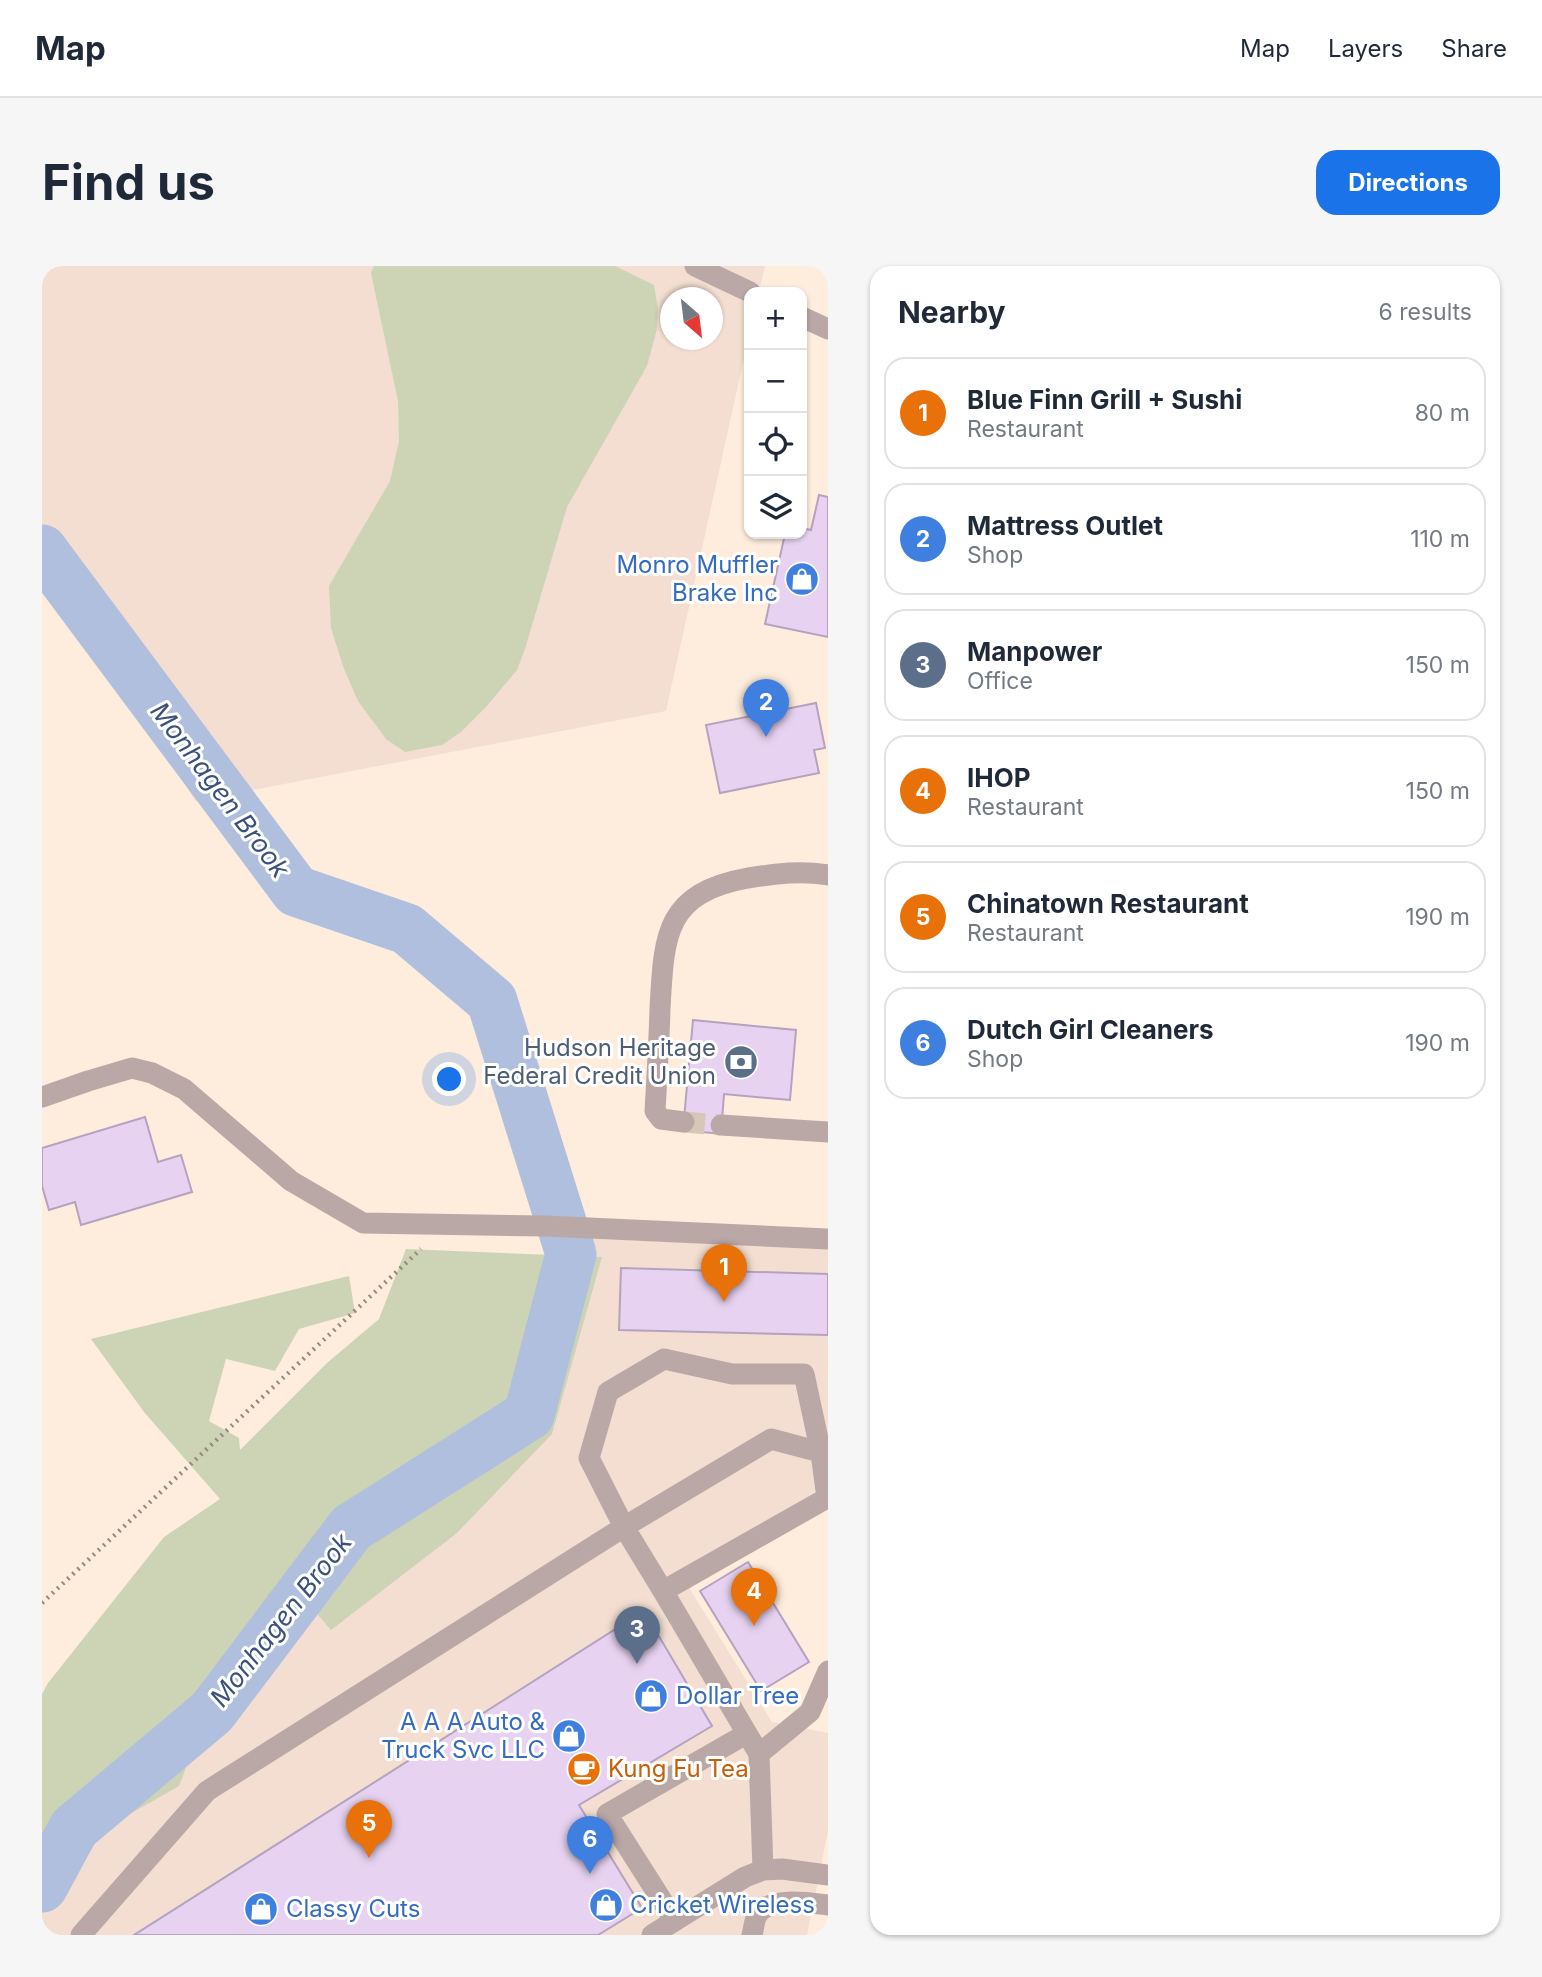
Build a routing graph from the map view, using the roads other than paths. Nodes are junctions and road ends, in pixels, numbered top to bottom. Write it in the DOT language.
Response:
graph roads {
  1 [pos="695,266"];
  2 [pos="744,289"];
  3 [pos="807,319"];
  4 [pos="828,329"];
  5 [pos="828,875"];
  6 [pos="42,1097"];
  7 [pos="684,1122"];
  8 [pos="722,1125"];
  9 [pos="828,1132"];
  10 [pos="828,1239"];
  11 [pos="824,1453"];
  12 [pos="827,1507"];
  13 [pos="624,1527"];
  14 [pos="663,1591"];
  15 [pos="828,1671"];
  16 [pos="746,1734"];
  17 [pos="759,1754"];
  18 [pos="763,1870"];
  19 [pos="828,1875"];
  20 [pos="828,1905"];
  21 [pos="675,1921"];
  22 [pos="81,1935"];
  23 [pos="652,1935"];
  24 [pos="752,1935"];
  1 -- 2 [label="lane"];
  3 -- 4 [label="lane"];
  5 -- 7 [label="lane"];
  6 -- 10 [label="lane"];
  8 -- 9 [label="lane"];
  11 -- 12 [label="lane"];
  11 -- 13 [label="lane"];
  11 -- 13 [label="lane"];
  12 -- 14 [label="lane"];
  13 -- 14 [label="lane"];
  13 -- 22 [label="lane"];
  14 -- 16 [label="lane"];
  15 -- 17 [label="lane"];
  16 -- 17 [label="lane"];
  16 -- 21 [label="lane"];
  17 -- 18 [label="lane"];
  18 -- 19 [label="lane"];
  18 -- 21 [label="lane"];
  20 -- 24 [label="lane"];
  21 -- 23 [label="lane"];
}
